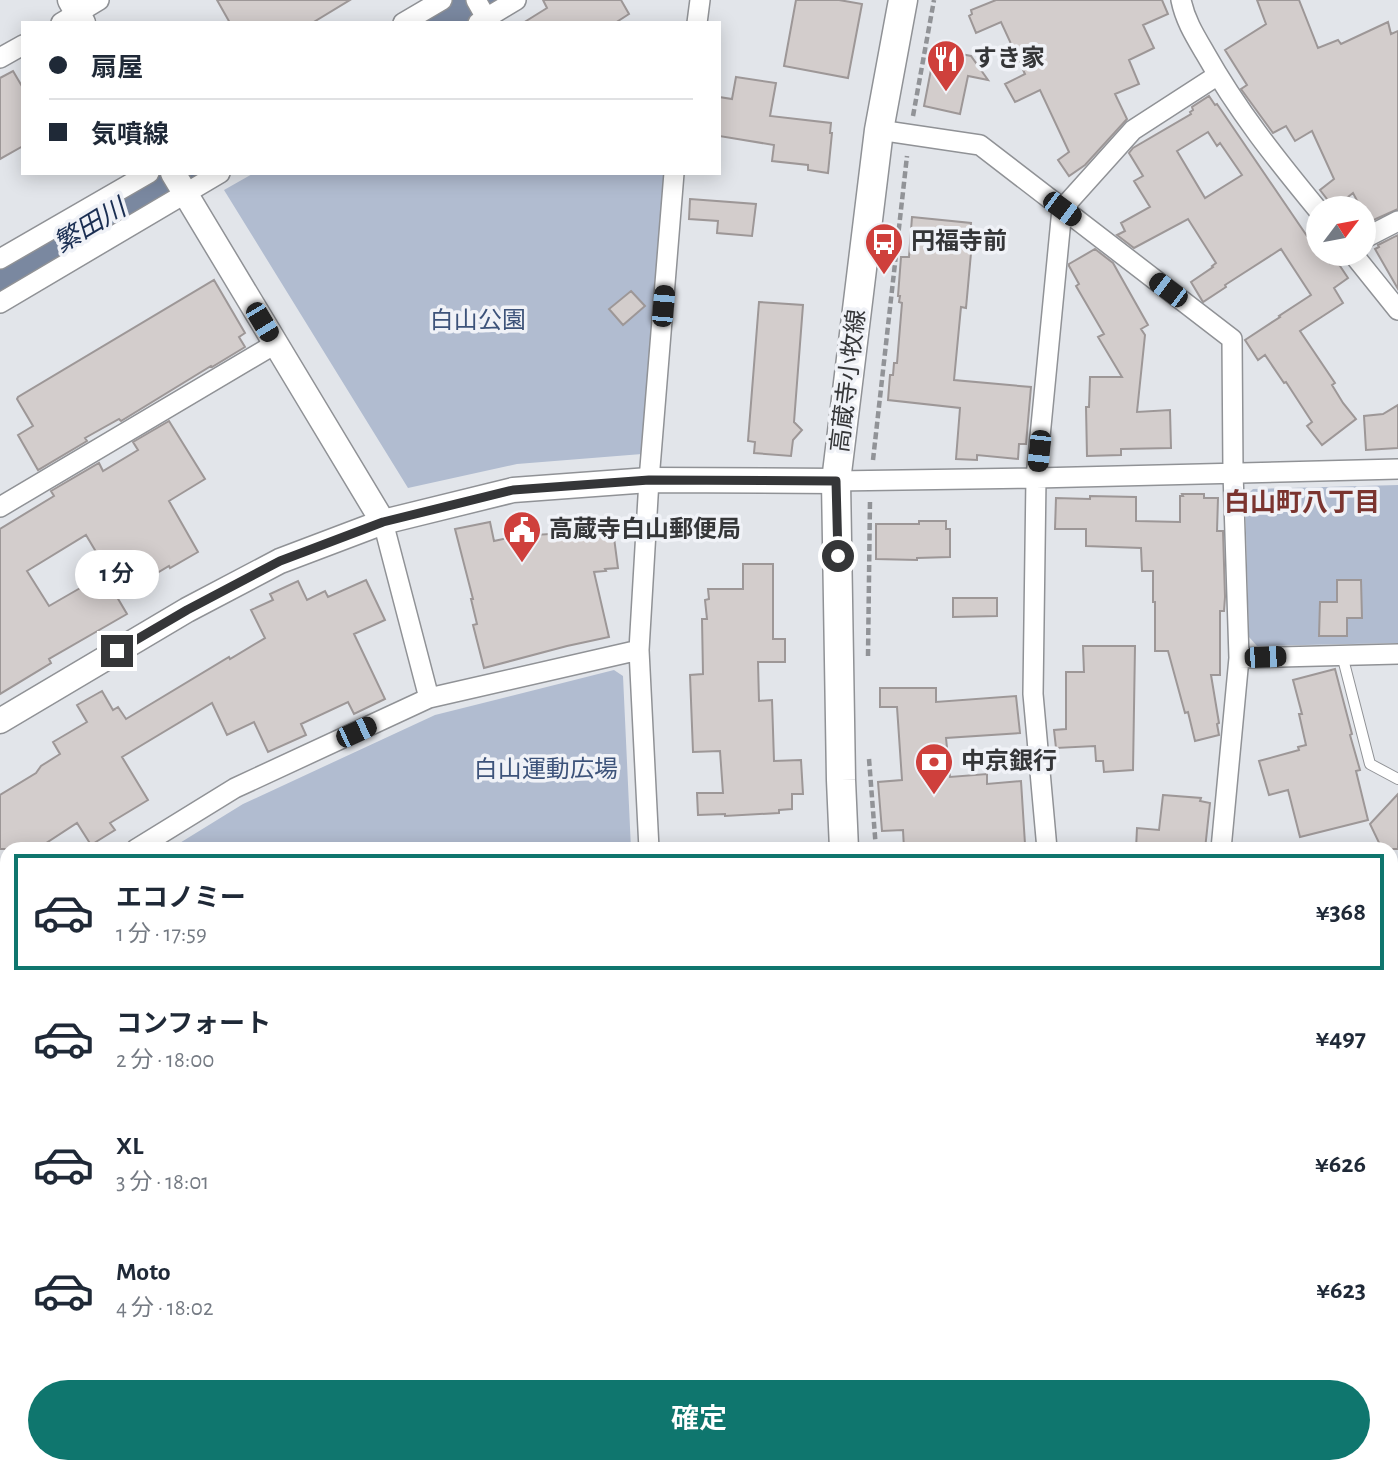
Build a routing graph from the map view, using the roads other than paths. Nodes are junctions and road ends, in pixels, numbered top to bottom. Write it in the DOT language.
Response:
graph roads {
  1 [pos="99,0"];
  2 [pos="442,0"];
  3 [pos="476,0"];
  4 [pos="516,0"];
  5 [pos="700,0"];
  6 [pos="903,0"];
  7 [pos="1181,0"];
  8 [pos="73,15"];
  9 [pos="406,21"];
  10 [pos="484,21"];
  11 [pos="696,21"];
  12 [pos="21,46"];
  13 [pos="0,58"];
  14 [pos="1218,75"];
  15 [pos="879,130"];
  16 [pos="146,175"];
  17 [pos="213,175"];
  18 [pos="674,175"];
  19 [pos="179,184"];
  20 [pos="1307,196"];
  21 [pos="1062,209"];
  22 [pos="1398,222"];
  23 [pos="1376,233"];
  24 [pos="0,259"];
  25 [pos="1363,266"];
  26 [pos="0,303"];
  27 [pos="1398,310"];
  28 [pos="275,344"];
  29 [pos="1398,469"];
  30 [pos="1233,472"];
  31 [pos="1036,478"];
  32 [pos="649,480"];
  33 [pos="836,481"];
  34 [pos="0,508"];
  35 [pos="383,522"];
  36 [pos="639,650"];
  37 [pos="1398,654"];
  38 [pos="1342,655"];
  39 [pos="1239,658"];
  40 [pos="429,698"];
  41 [pos="0,721"];
  42 [pos="1398,779"];
  43 [pos="147,842"];
  44 [pos="649,842"];
  45 [pos="844,842"];
  46 [pos="1046,842"];
  47 [pos="1223,842"];
  1 -- 8 [label="street"];
  2 -- 9 [label="street"];
  3 -- 10 [label="street"];
  4 -- 10 [label="street"];
  5 -- 11 [label="street"];
  6 -- 15 [label="main road, 高蔵寺小牧線"];
  7 -- 14 [label="street"];
  12 -- 13 [label="street"];
  14 -- 20 [label="street"];
  14 -- 21 [label="street"];
  15 -- 21 [label="street"];
  15 -- 33 [label="main road, 高蔵寺小牧線"];
  16 -- 24 [label="street"];
  17 -- 19 [label="street"];
  18 -- 32 [label="street"];
  19 -- 26 [label="street"];
  19 -- 28 [label="street"];
  21 -- 30 [label="street"];
  21 -- 31 [label="street"];
  22 -- 23 [label="street"];
  25 -- 27 [label="street"];
  28 -- 34 [label="street"];
  28 -- 35 [label="street"];
  29 -- 30 [label="street"];
  30 -- 31 [label="street"];
  30 -- 39 [label="street"];
  31 -- 33 [label="street"];
  31 -- 46 [label="street"];
  32 -- 33 [label="street"];
  32 -- 35 [label="street"];
  32 -- 36 [label="street"];
  33 -- 45 [label="main road, 高蔵寺小牧線"];
  35 -- 40 [label="street"];
  35 -- 41 [label="street"];
  36 -- 40 [label="street"];
  36 -- 44 [label="street"];
  37 -- 38 [label="street"];
  38 -- 39 [label="street"];
  38 -- 42 [label="lane"];
  39 -- 47 [label="street"];
  40 -- 43 [label="street"];
}
